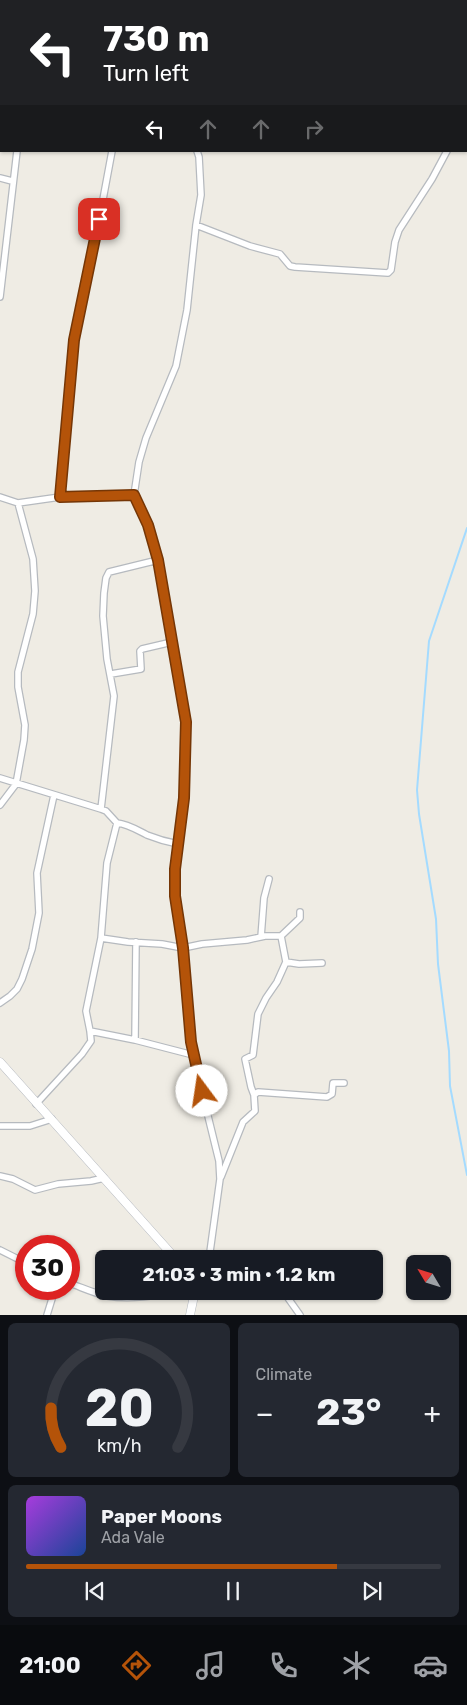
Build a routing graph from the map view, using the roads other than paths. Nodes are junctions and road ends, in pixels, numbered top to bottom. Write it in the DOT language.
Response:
graph roads {
  1 [pos="17,152"];
  2 [pos="112,152"];
  3 [pos="197,152"];
  4 [pos="446,152"];
  5 [pos="0,178"];
  6 [pos="12,181"];
  7 [pos="196,225"];
  8 [pos="0,297"];
  9 [pos="134,495"];
  10 [pos="0,497"];
  11 [pos="60,497"];
  12 [pos="18,503"];
  13 [pos="158,560"];
  14 [pos="172,642"];
  15 [pos="111,674"];
  16 [pos="0,778"];
  17 [pos="16,784"];
  18 [pos="54,795"];
  19 [pos="0,805"];
  20 [pos="101,809"];
  21 [pos="117,823"];
  22 [pos="178,844"];
  23 [pos="269,879"];
  24 [pos="300,912"];
  25 [pos="282,936"];
  26 [pos="261,937"];
  27 [pos="101,938"];
  28 [pos="136,942"];
  29 [pos="183,948"];
  30 [pos="286,962"];
  31 [pos="322,963"];
  32 [pos="0,1003"];
  33 [pos="90,1031"];
  34 [pos="135,1040"];
  35 [pos="193,1055"];
  36 [pos="0,1062"];
  37 [pos="344,1083"];
  38 [pos="254,1095"];
  39 [pos="36,1104"];
  40 [pos="52,1119"];
  41 [pos="0,1126"];
  42 [pos="0,1176"];
  43 [pos="104,1178"];
  44 [pos="220,1179"];
  45 [pos="0,1250"];
  46 [pos="168,1250"];
  47 [pos="209,1250"];
  48 [pos="15,1258"];
  49 [pos="80,1287"];
  50 [pos="95,1293"];
  51 [pos="52,1300"];
  52 [pos="193,1300"];
  53 [pos="289,1300"];
  54 [pos="47,1315"];
  55 [pos="190,1315"];
  56 [pos="300,1315"];
  1 -- 6 [label="street"];
  2 -- 11 [label="street"];
  3 -- 7 [label="street"];
  4 -- 7 [label="street"];
  5 -- 6 [label="street"];
  6 -- 8 [label="street"];
  7 -- 9 [label="street"];
  9 -- 11 [label="street"];
  9 -- 13 [label="street"];
  10 -- 12 [label="street"];
  11 -- 12 [label="street"];
  12 -- 17 [label="street"];
  13 -- 14 [label="street"];
  13 -- 15 [label="street"];
  14 -- 15 [label="street"];
  14 -- 22 [label="street"];
  15 -- 20 [label="street"];
  16 -- 17 [label="street"];
  17 -- 18 [label="street"];
  17 -- 19 [label="street"];
  18 -- 20 [label="street"];
  18 -- 32 [label="street"];
  20 -- 21 [label="street"];
  21 -- 22 [label="street"];
  21 -- 27 [label="street"];
  22 -- 29 [label="street"];
  23 -- 26 [label="street"];
  24 -- 25 [label="street"];
  25 -- 26 [label="street"];
  25 -- 30 [label="street"];
  26 -- 29 [label="street"];
  27 -- 28 [label="street"];
  27 -- 33 [label="street"];
  28 -- 29 [label="street"];
  28 -- 34 [label="street"];
  29 -- 35 [label="street"];
  30 -- 31 [label="street"];
  30 -- 38 [label="street"];
  33 -- 34 [label="street"];
  33 -- 39 [label="street"];
  34 -- 35 [label="street"];
  35 -- 44 [label="street"];
  36 -- 39 [label="street"];
  37 -- 38 [label="street"];
  38 -- 44 [label="street"];
  39 -- 40 [label="street"];
  40 -- 41 [label="street"];
  40 -- 43 [label="street"];
  42 -- 43 [label="street"];
  43 -- 46 [label="street"];
  44 -- 47 [label="street"];
  45 -- 48 [label="street"];
  49 -- 50 [label="street"];
  51 -- 54 [label="street"];
  52 -- 55 [label="street"];
  53 -- 56 [label="street"];
}
